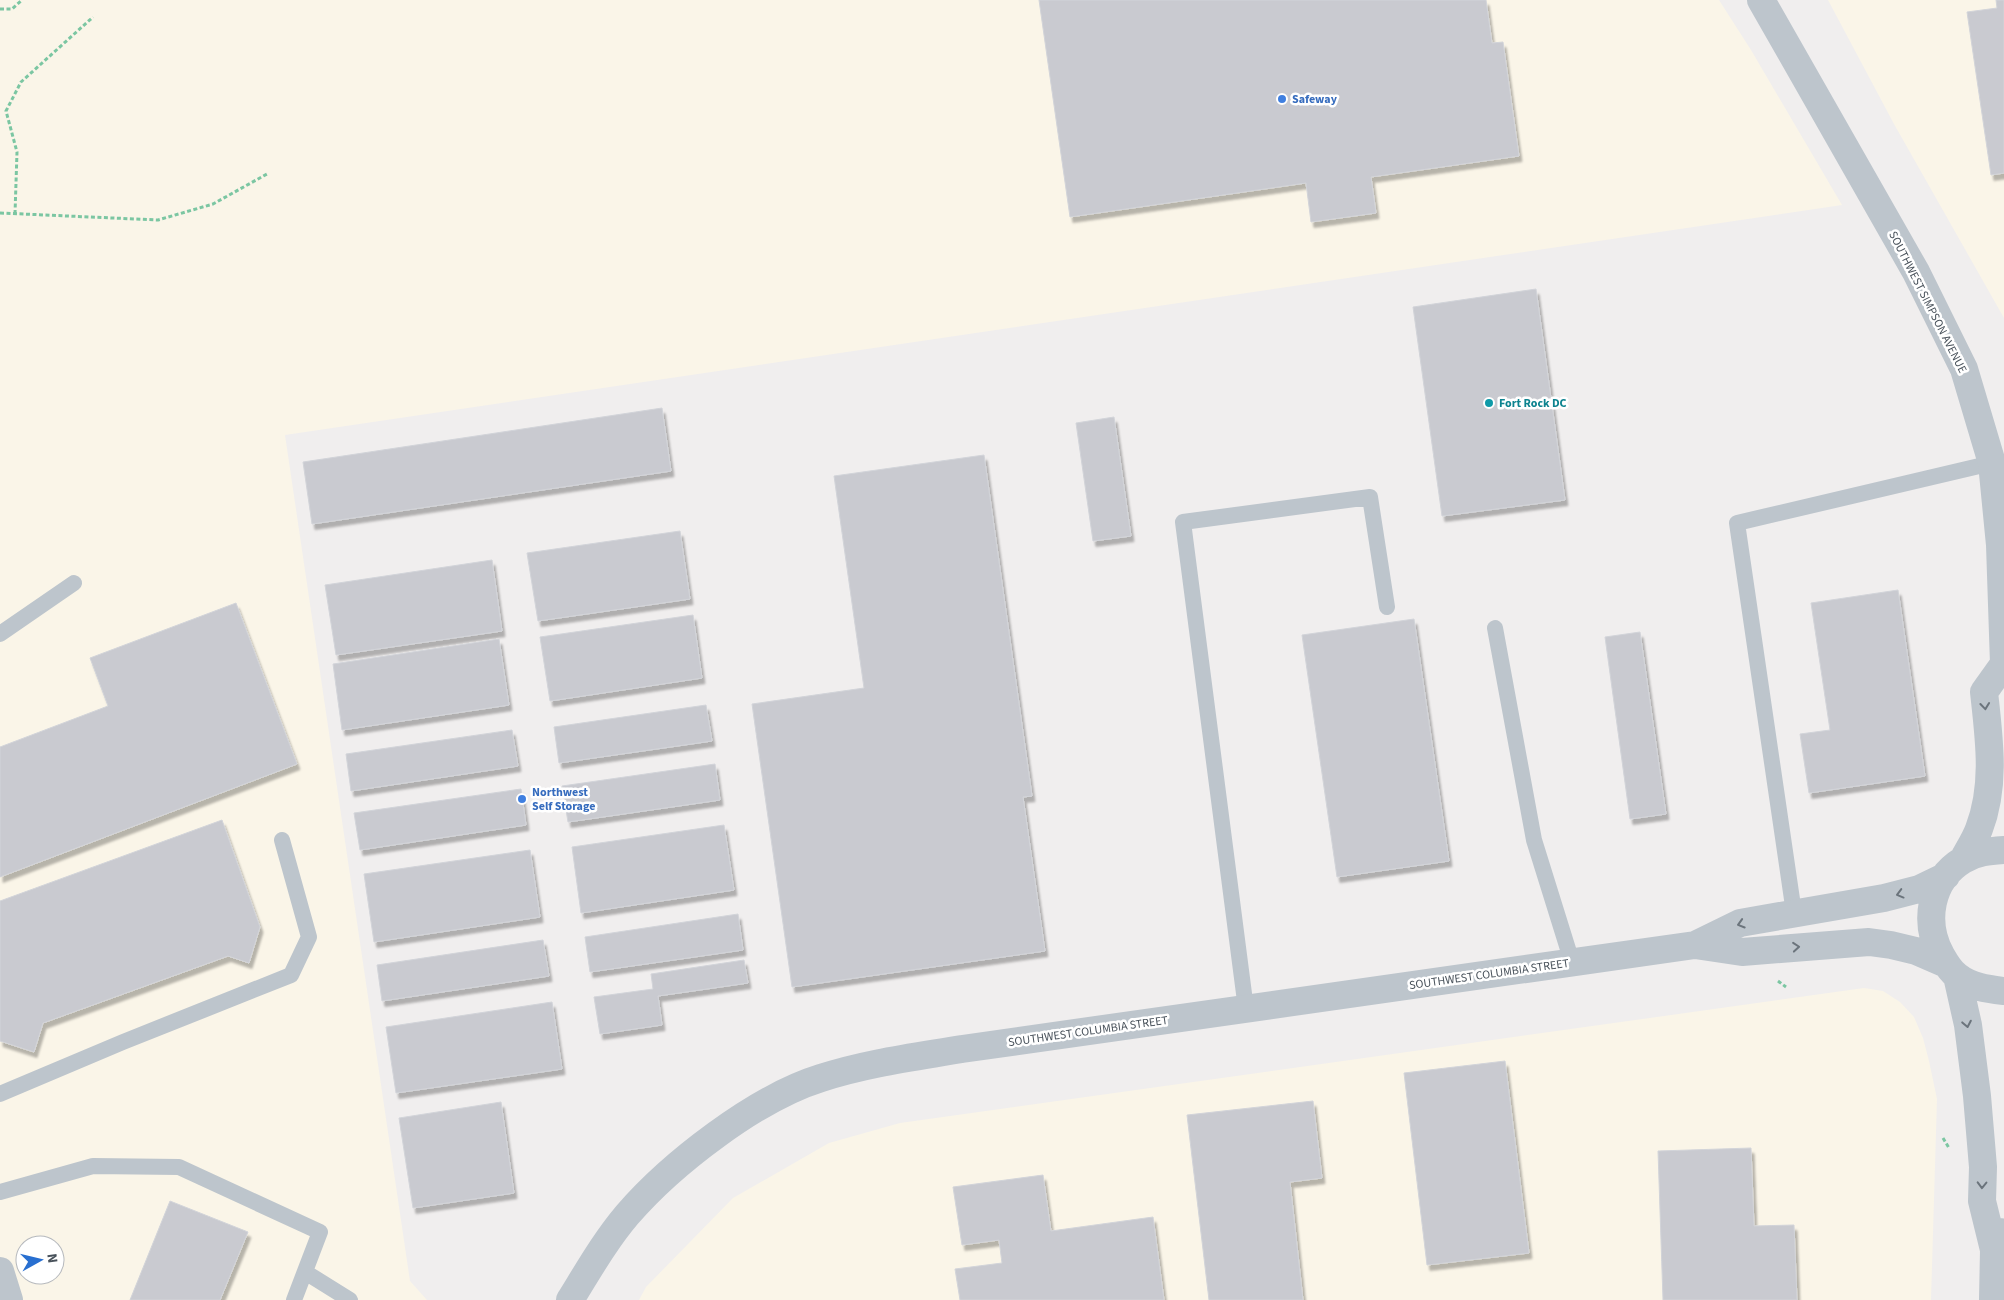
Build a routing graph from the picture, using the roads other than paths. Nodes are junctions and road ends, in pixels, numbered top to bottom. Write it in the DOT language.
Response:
graph roads {
  1 [pos="1761,0"];
  2 [pos="1992,463"];
  3 [pos="74,583"];
  4 [pos="1386,607"];
  5 [pos="1495,628"];
  6 [pos="0,634"];
  7 [pos="2004,664"];
  8 [pos="282,840"];
  9 [pos="2004,850"];
  10 [pos="1954,868"];
  11 [pos="1794,914"];
  12 [pos="1695,945"];
  13 [pos="1572,962"];
  14 [pos="1951,970"];
  15 [pos="2004,991"];
  16 [pos="1246,1009"];
  17 [pos="0,1094"];
  18 [pos="0,1192"];
  19 [pos="2004,1217"];
  20 [pos="1994,1250"];
  21 [pos="0,1271"];
  22 [pos="305,1272"];
  23 [pos="9,1300"];
  24 [pos="294,1300"];
  25 [pos="350,1300"];
  26 [pos="570,1300"];
  27 [pos="1993,1300"];
  1 -- 2 [label="street, SOUTHWEST SIMPSON AVENUE"];
  2 -- 7 [label="street, SOUTHWEST SIMPSON AVENUE"];
  2 -- 11 [label="lane"];
  3 -- 6 [label="lane"];
  4 -- 16 [label="lane"];
  5 -- 13 [label="lane"];
  7 -- 10 [label="street, SOUTHWEST SIMPSON AVENUE, one-way"];
  8 -- 17 [label="lane"];
  9 -- 10 [label="street, SOUTHWEST COLUMBIA STREET"];
  10 -- 11 [label="street, SOUTHWEST COLUMBIA STREET, one-way"];
  10 -- 14 [label="street, SOUTHWEST SIMPSON AVENUE"];
  11 -- 12 [label="street, SOUTHWEST COLUMBIA STREET, one-way"];
  12 -- 13 [label="street, SOUTHWEST COLUMBIA STREET"];
  12 -- 14 [label="street, SOUTHWEST COLUMBIA STREET, one-way"];
  13 -- 16 [label="street, SOUTHWEST COLUMBIA STREET"];
  14 -- 15 [label="street, SOUTHWEST COLUMBIA STREET"];
  14 -- 20 [label="street, one-way"];
  16 -- 26 [label="street, SOUTHWEST COLUMBIA STREET"];
  18 -- 22 [label="lane"];
  19 -- 20 [label="street"];
  20 -- 27 [label="street"];
  21 -- 23 [label="street"];
  22 -- 24 [label="lane"];
  22 -- 25 [label="lane"];
}
